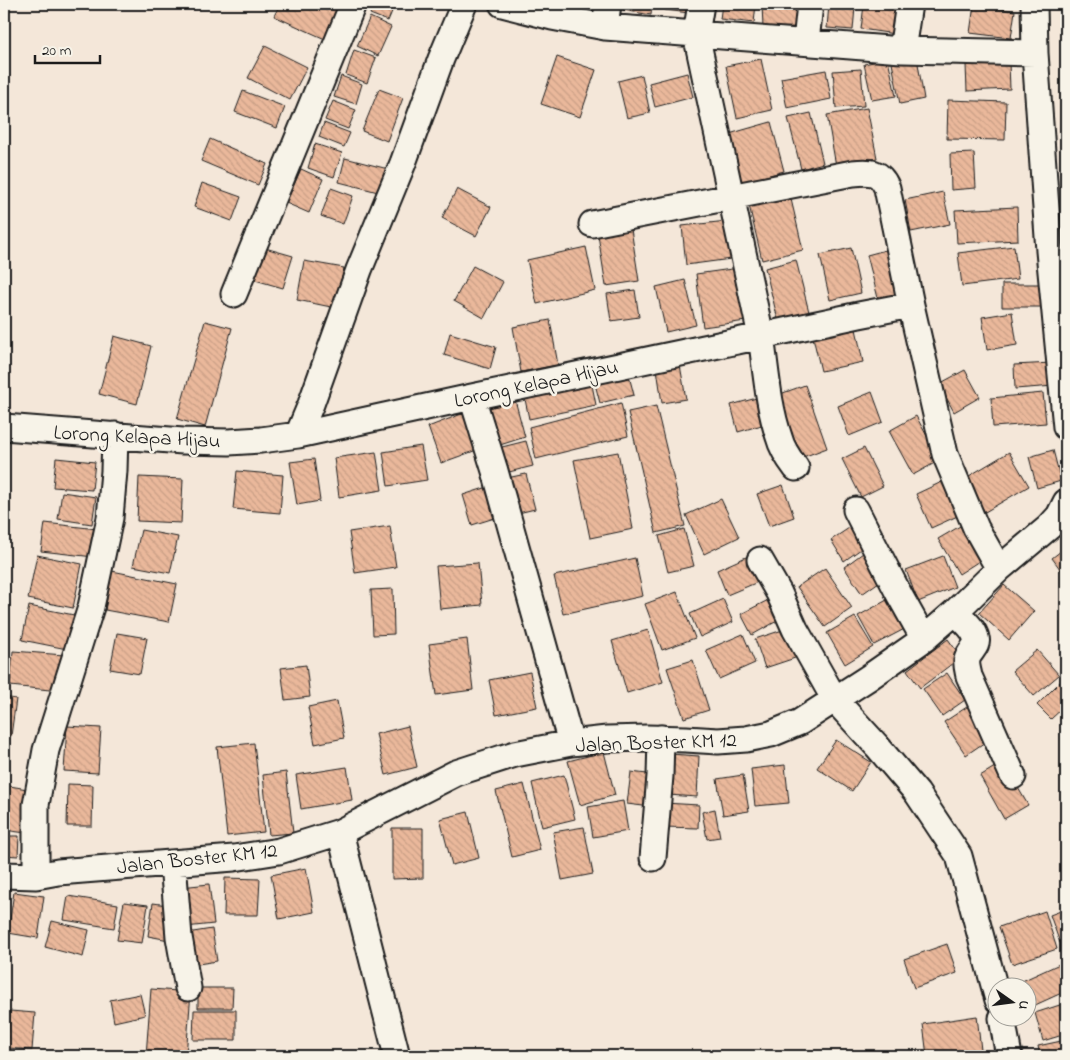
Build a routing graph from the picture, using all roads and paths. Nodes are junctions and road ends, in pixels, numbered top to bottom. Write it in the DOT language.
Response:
graph roads {
  1 [pos="353,4"];
  2 [pos="464,4"];
  3 [pos="504,4"];
  4 [pos="700,4"];
  5 [pos="810,4"];
  6 [pos="909,4"];
  7 [pos="1034,4"];
  8 [pos="607,15"];
  9 [pos="696,34"];
  10 [pos="806,42"];
  11 [pos="902,50"];
  12 [pos="1035,53"];
  13 [pos="1056,185"];
  14 [pos="731,197"];
  15 [pos="592,224"];
  16 [pos="234,294"];
  17 [pos="911,305"];
  18 [pos="761,336"];
  19 [pos="472,397"];
  20 [pos="4,427"];
  21 [pos="1066,427"];
  22 [pos="298,434"];
  23 [pos="115,436"];
  24 [pos="796,468"];
  25 [pos="1066,502"];
  26 [pos="856,510"];
  27 [pos="760,560"];
  28 [pos="1000,569"];
  29 [pos="955,612"];
  30 [pos="924,639"];
  31 [pos="835,700"];
  32 [pos="661,738"];
  33 [pos="571,743"];
  34 [pos="1013,776"];
  35 [pos="340,832"];
  36 [pos="653,858"];
  37 [pos="173,863"];
  38 [pos="4,875"];
  39 [pos="36,876"];
  40 [pos="992,978"];
  41 [pos="188,988"];
  42 [pos="1004,1028"];
  43 [pos="397,1056"];
  44 [pos="1009,1056"];
  1 -- 16 [label="street"];
  2 -- 22 [label="street"];
  3 -- 8 [label="street"];
  4 -- 9 [label="street"];
  5 -- 10 [label="street"];
  6 -- 11 [label="street"];
  7 -- 12 [label="street"];
  8 -- 9 [label="street"];
  9 -- 10 [label="street"];
  9 -- 14 [label="street"];
  10 -- 11 [label="street"];
  11 -- 12 [label="street"];
  12 -- 13 [label="street"];
  13 -- 21 [label="street"];
  14 -- 15 [label="street"];
  14 -- 17 [label="street"];
  14 -- 18 [label="street"];
  17 -- 18 [label="street, Lorong Kelapa Hijau"];
  17 -- 28 [label="street"];
  18 -- 19 [label="street, Lorong Kelapa Hijau"];
  18 -- 24 [label="street"];
  19 -- 22 [label="street, Lorong Kelapa Hijau"];
  19 -- 33 [label="street"];
  20 -- 23 [label="street, Lorong Kelapa Hijau"];
  22 -- 23 [label="street, Lorong Kelapa Hijau"];
  23 -- 39 [label="street"];
  25 -- 28 [label="street, Jalan Boster KM 12"];
  26 -- 30 [label="street"];
  27 -- 31 [label="street"];
  28 -- 29 [label="street, Jalan Boster KM 12"];
  29 -- 30 [label="street, Jalan Boster KM 12"];
  29 -- 34 [label="street"];
  30 -- 31 [label="street, Jalan Boster KM 12"];
  31 -- 32 [label="street, Jalan Boster KM 12"];
  31 -- 40 [label="street"];
  32 -- 33 [label="street, Jalan Boster KM 12"];
  32 -- 36 [label="street"];
  33 -- 35 [label="street, Jalan Boster KM 12"];
  35 -- 37 [label="street, Jalan Boster KM 12"];
  35 -- 43 [label="street"];
  37 -- 39 [label="street, Jalan Boster KM 12"];
  37 -- 41 [label="street"];
  38 -- 39 [label="street, Jalan Boster KM 12"];
  42 -- 44 [label="street"];
}
